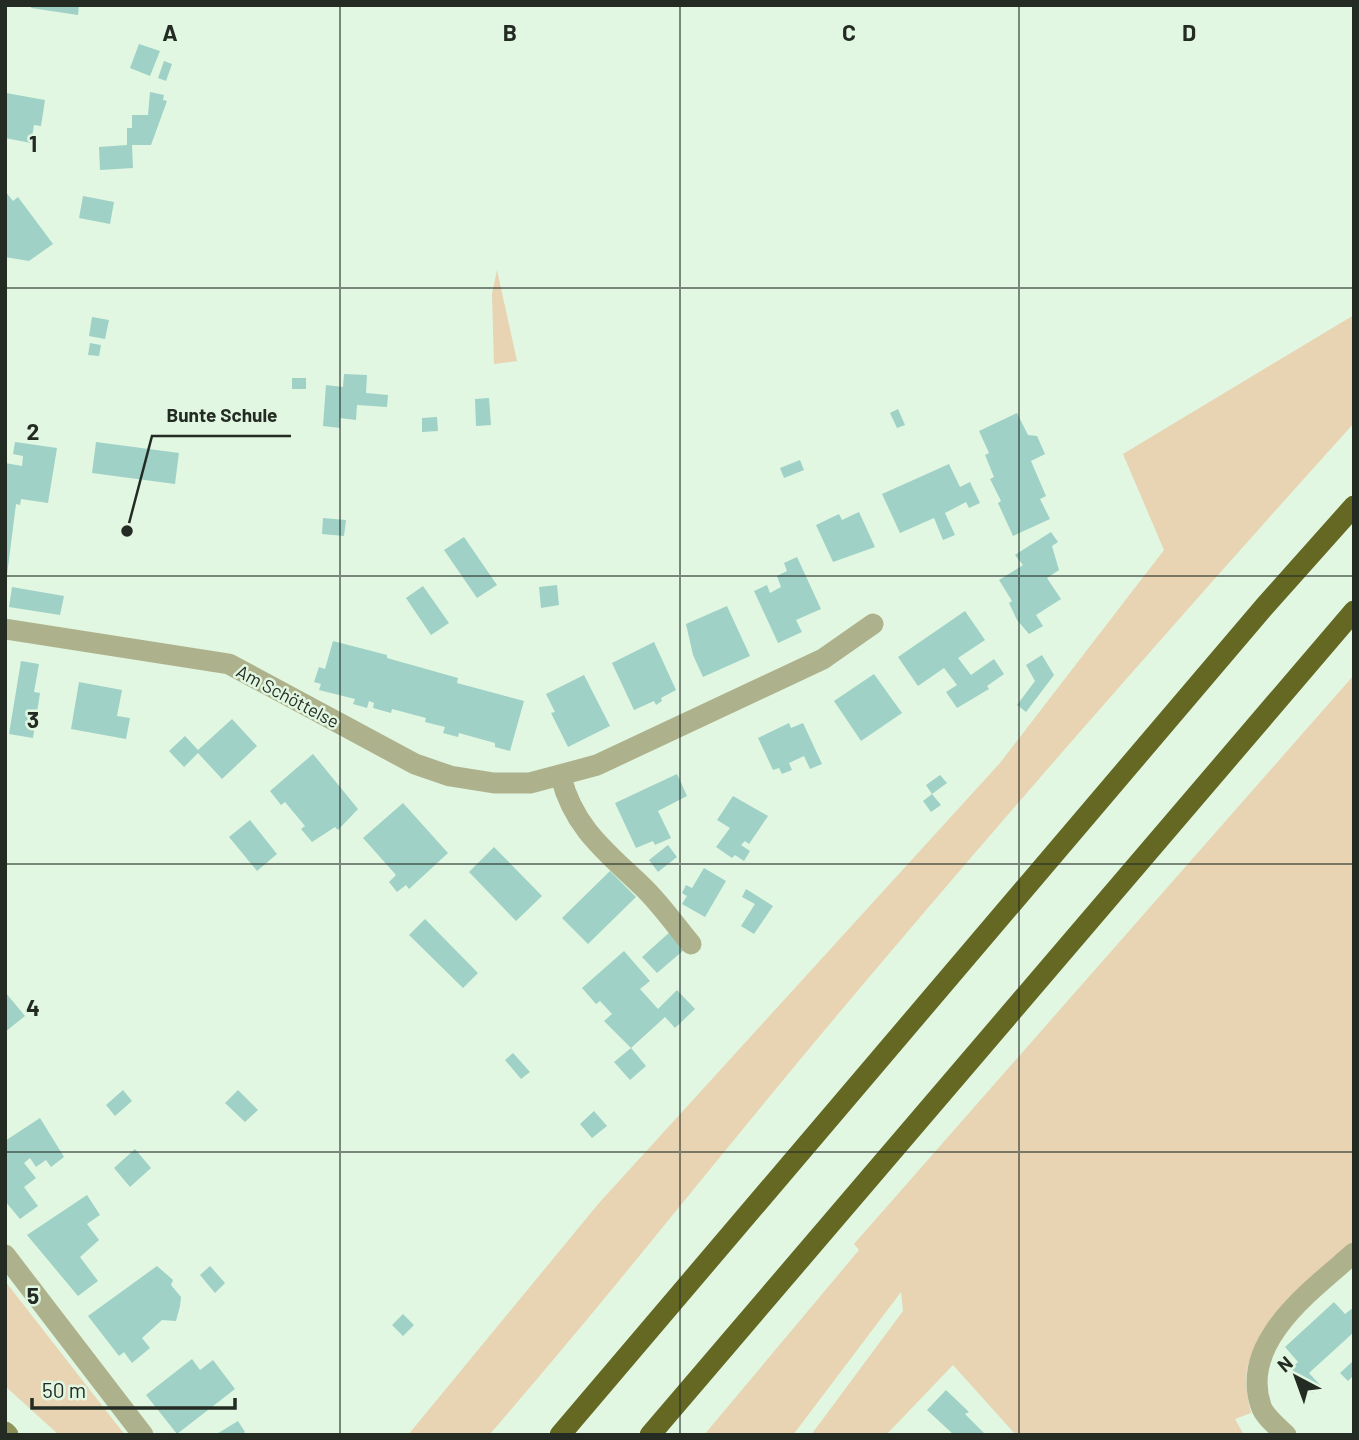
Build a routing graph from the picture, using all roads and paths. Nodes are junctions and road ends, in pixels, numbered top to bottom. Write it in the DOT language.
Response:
graph roads {
  1 [pos="1354,506"];
  2 [pos="1354,611"];
  3 [pos="873,624"];
  4 [pos="5,629"];
  5 [pos="561,777"];
  6 [pos="691,944"];
  7 [pos="1354,1254"];
  8 [pos="5,1255"];
  9 [pos="143,1435"];
  10 [pos="560,1435"];
  11 [pos="650,1435"];
  12 [pos="1286,1435"];
  1 -- 10 [label="highway"];
  2 -- 11 [label="highway"];
  3 -- 5 [label="street, Am Schöttelse"];
  4 -- 5 [label="street, Am Schöttelse"];
  5 -- 6 [label="street"];
  7 -- 12 [label="street"];
  8 -- 9 [label="street"];
}
